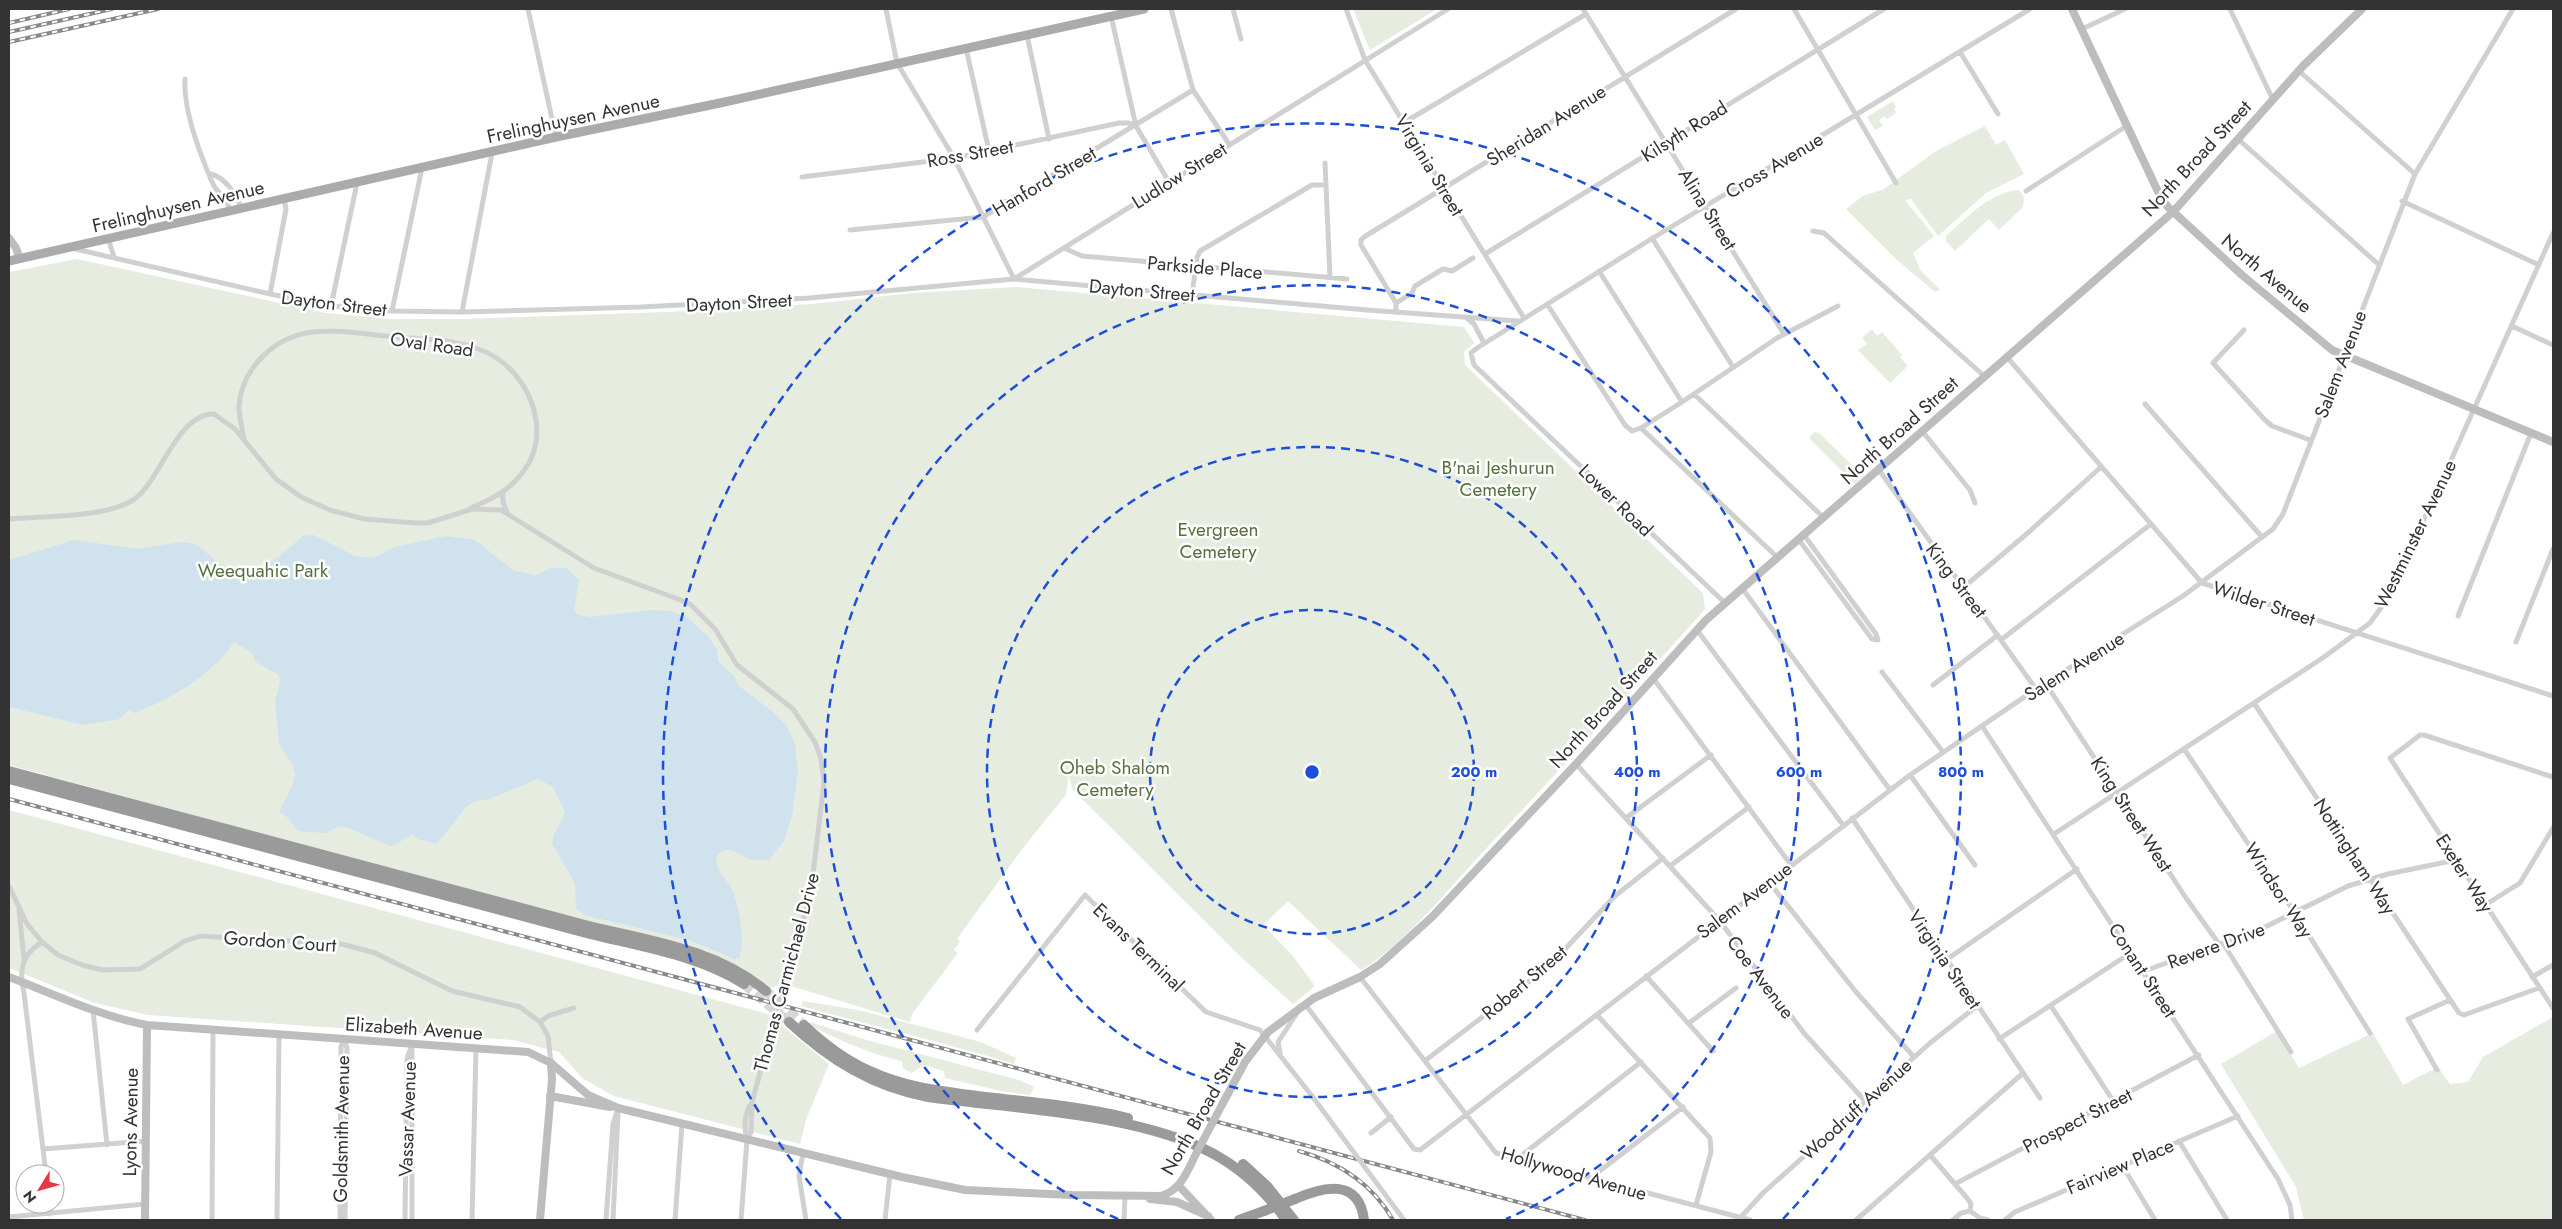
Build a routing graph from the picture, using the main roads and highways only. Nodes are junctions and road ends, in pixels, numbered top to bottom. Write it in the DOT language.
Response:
graph roads {
  1 [pos="1144,9"];
  2 [pos="2072,9"];
  3 [pos="2362,9"];
  4 [pos="2354,12"];
  5 [pos="2173,212"];
  6 [pos="9,238"];
  7 [pos="20,258"];
  8 [pos="9,261"];
  9 [pos="2553,442"];
  10 [pos="9,771"];
  11 [pos="9,778"];
  12 [pos="9,977"];
  13 [pos="744,984"];
  14 [pos="766,991"];
  15 [pos="789,1022"];
  16 [pos="148,1025"];
  17 [pos="804,1025"];
  18 [pos="551,1063"];
  19 [pos="550,1096"];
  20 [pos="618,1108"];
  21 [pos="803,1153"];
  22 [pos="1178,1186"];
  23 [pos="1140,1197"];
  24 [pos="1210,1218"];
  25 [pos="1292,1219"];
  26 [pos="145,1220"];
  27 [pos="540,1220"];
  28 [pos="1239,1220"];
  29 [pos="1364,1220"];
  1 -- 7 [label="main road, Frelinghuysen Avenue"];
  2 -- 5 [label="main road, North Avenue"];
  3 -- 4 [label="main road, North Broad Street"];
  4 -- 5 [label="main road, North Broad Street"];
  5 -- 9 [label="main road, North Avenue"];
  5 -- 22 [label="main road, North Broad Street, bridge"];
  6 -- 7 [label="main road"];
  7 -- 8 [label="main road, Frelinghuysen Avenue"];
  10 -- 14 [label="highway"];
  11 -- 13 [label="highway"];
  12 -- 16 [label="main road, Elizabeth Avenue"];
  15 -- 25 [label="highway"];
  16 -- 18 [label="main road, Elizabeth Avenue"];
  16 -- 26 [label="main road, Lyons Avenue"];
  17 -- 25 [label="highway"];
  18 -- 19 [label="main road"];
  18 -- 20 [label="main road, Elizabeth Avenue"];
  19 -- 20 [label="main road"];
  19 -- 27 [label="main road"];
  20 -- 21 [label="main road, Elizabeth Avenue"];
  21 -- 23 [label="main road, North Broad Street"];
  22 -- 23 [label="main road, North Broad Street"];
  22 -- 24 [label="main road"];
  23 -- 24 [label="main road"];
  28 -- 29 [label="highway, bridge"];
}
